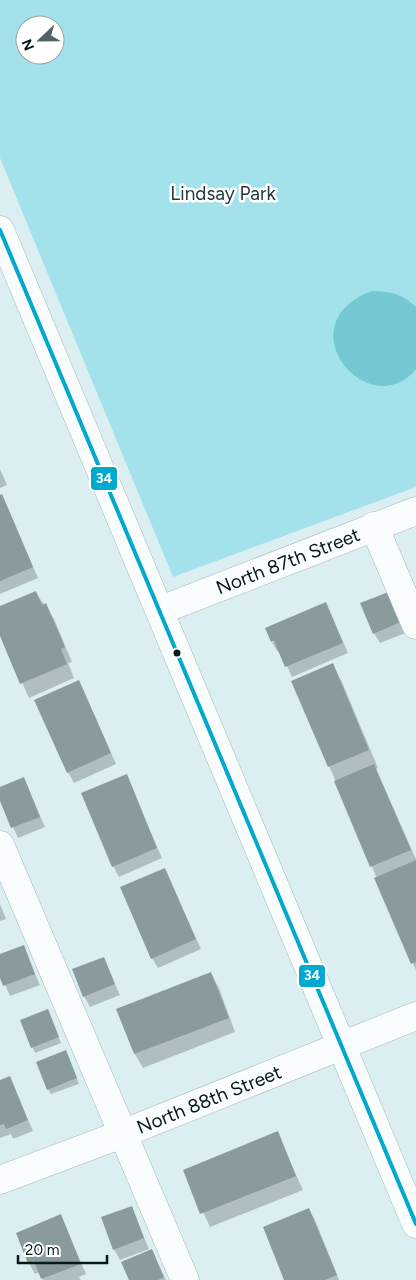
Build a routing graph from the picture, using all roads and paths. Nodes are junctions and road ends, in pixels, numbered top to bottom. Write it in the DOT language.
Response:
graph roads {
  1 [pos="0,230"];
  2 [pos="416,511"];
  3 [pos="374,526"];
  4 [pos="161,610"];
  5 [pos="416,625"];
  6 [pos="0,845"];
  7 [pos="416,1016"];
  8 [pos="340,1046"];
  9 [pos="122,1134"];
  10 [pos="0,1180"];
  11 [pos="416,1224"];
  12 [pos="185,1280"];
  1 -- 4 [label="street"];
  2 -- 3 [label="street, North 87th Street"];
  3 -- 4 [label="street, North 87th Street"];
  3 -- 5 [label="street"];
  4 -- 8 [label="street"];
  6 -- 9 [label="street"];
  7 -- 8 [label="street, North 88th Street"];
  8 -- 9 [label="street, North 88th Street"];
  8 -- 11 [label="street"];
  9 -- 10 [label="street, North 88th Street"];
  9 -- 12 [label="street"];
}
